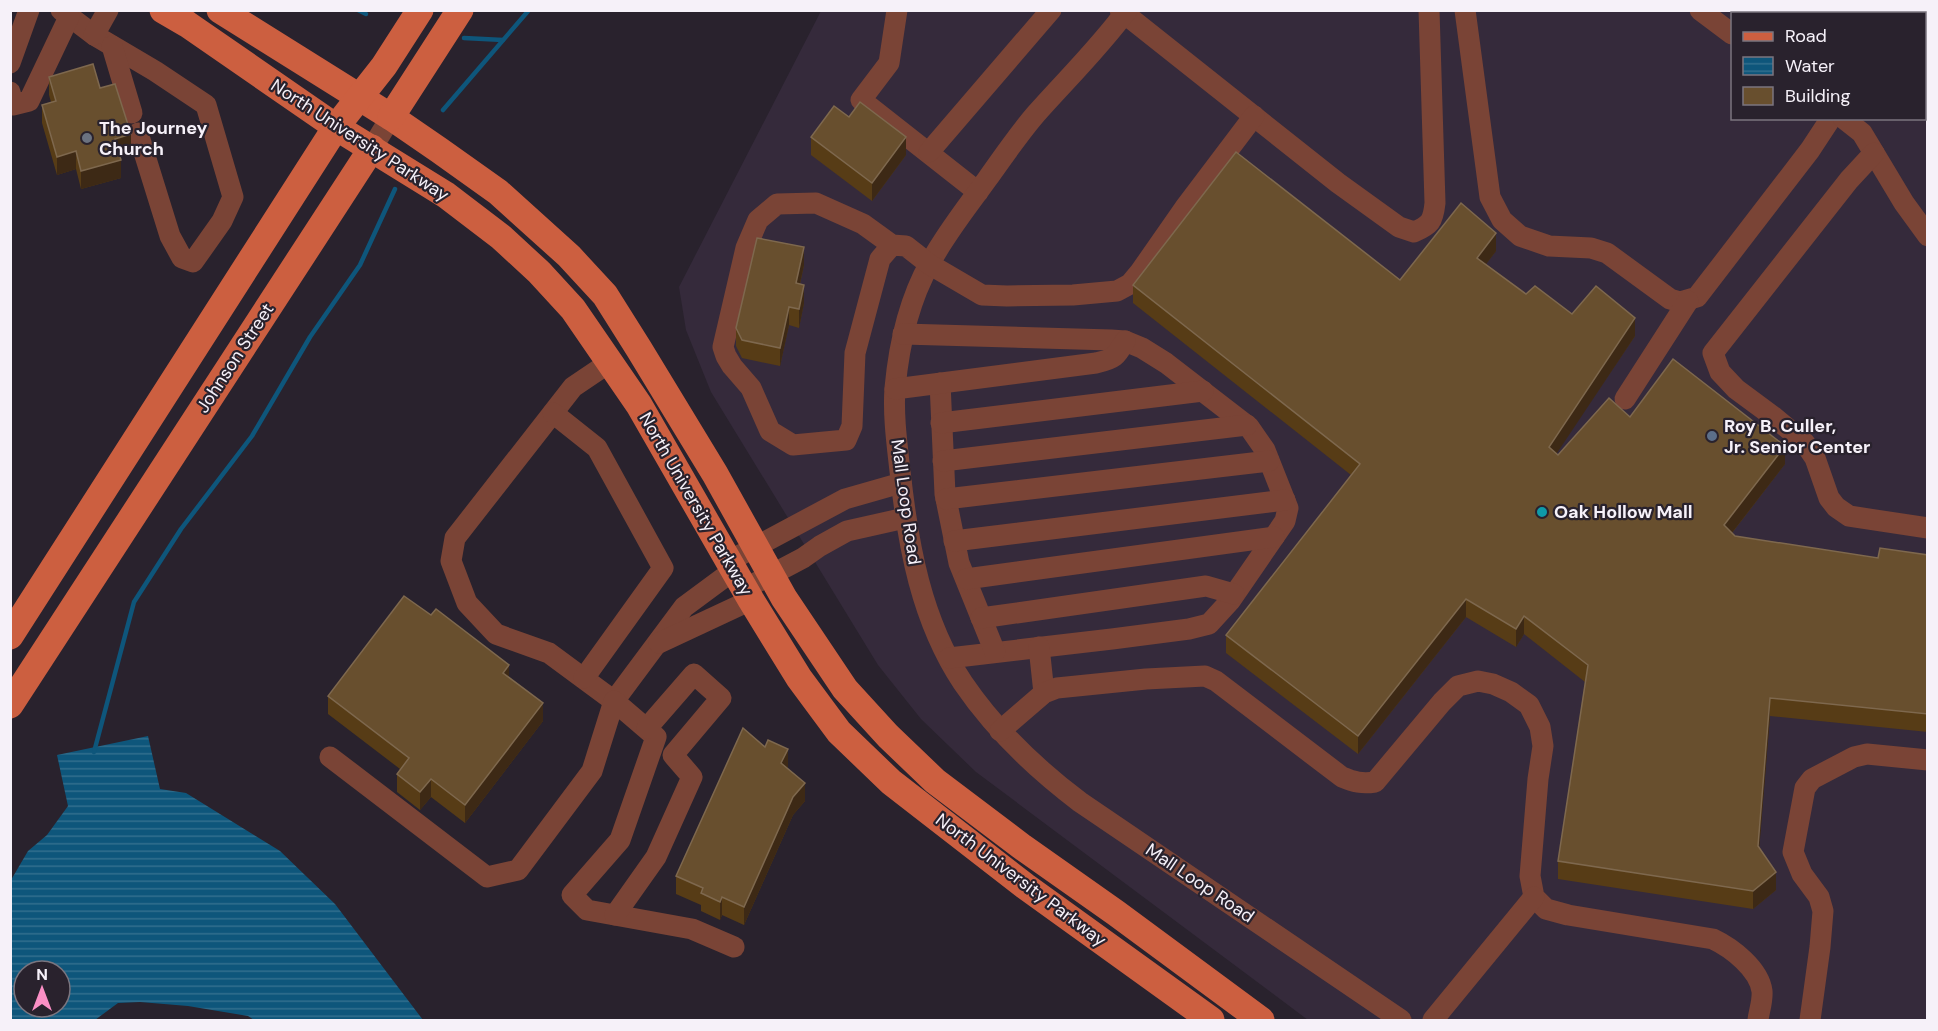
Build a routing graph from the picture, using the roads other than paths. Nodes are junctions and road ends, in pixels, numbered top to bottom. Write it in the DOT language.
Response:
graph roads {
  1 [pos="29,10"];
  2 [pos="108,10"];
  3 [pos="163,10"];
  4 [pos="220,10"];
  5 [pos="420,10"];
  6 [pos="460,10"];
  7 [pos="897,10"];
  8 [pos="1051,10"];
  9 [pos="1429,10"];
  10 [pos="1465,10"];
  11 [pos="1700,10"];
  12 [pos="1124,12"];
  13 [pos="65,14"];
  14 [pos="1731,33"];
  15 [pos="103,40"];
  16 [pos="10,63"];
  17 [pos="10,92"];
  18 [pos="359,98"];
  19 [pos="1254,116"];
  20 [pos="391,117"];
  21 [pos="1830,120"];
  22 [pos="1846,120"];
  23 [pos="336,127"];
  24 [pos="372,148"];
  25 [pos="929,152"];
  26 [pos="1874,153"];
  27 [pos="978,192"];
  28 [pos="1928,236"];
  29 [pos="892,245"];
  30 [pos="929,264"];
  31 [pos="1688,300"];
  32 [pos="903,334"];
  33 [pos="1125,341"];
  34 [pos="610,362"];
  35 [pos="940,383"];
  36 [pos="895,388"];
  37 [pos="1203,391"];
  38 [pos="1625,399"];
  39 [pos="553,413"];
  40 [pos="941,423"];
  41 [pos="1247,425"];
  42 [pos="943,461"];
  43 [pos="1269,461"];
  44 [pos="901,483"];
  45 [pos="946,499"];
  46 [pos="1285,500"];
  47 [pos="905,518"];
  48 [pos="1928,528"];
  49 [pos="1274,537"];
  50 [pos="954,541"];
  51 [pos="756,547"];
  52 [pos="771,574"];
  53 [pos="966,579"];
  54 [pos="740,580"];
  55 [pos="1234,594"];
  56 [pos="981,618"];
  57 [pos="10,636"];
  58 [pos="656,644"];
  59 [pos="1039,647"];
  60 [pos="995,652"];
  61 [pos="949,658"];
  62 [pos="584,678"];
  63 [pos="1044,693"];
  64 [pos="614,700"];
  65 [pos="10,705"];
  66 [pos="1000,731"];
  67 [pos="652,733"];
  68 [pos="673,754"];
  69 [pos="330,757"];
  70 [pos="1928,760"];
  71 [pos="1534,897"];
  72 [pos="615,915"];
  73 [pos="734,947"];
  74 [pos="1211,1020"];
  75 [pos="1261,1020"];
  76 [pos="1401,1020"];
  77 [pos="1433,1020"];
  78 [pos="1758,1020"];
  79 [pos="1810,1020"];
  1 -- 16 [label="street"];
  2 -- 15 [label="street"];
  3 -- 23 [label="main road, North University Parkway"];
  4 -- 18 [label="main road, North University Parkway"];
  5 -- 18 [label="main road"];
  6 -- 20 [label="main road, Johnson Street"];
  7 -- 25 [label="street"];
  8 -- 25 [label="street"];
  9 -- 19 [label="street"];
  10 -- 31 [label="street"];
  11 -- 14 [label="street"];
  12 -- 19 [label="street"];
  12 -- 27 [label="street, Mall Loop Road"];
  13 -- 15 [label="street"];
  13 -- 17 [label="street"];
  15 -- 15 [label="street"];
  18 -- 20 [label="main road, North University Parkway"];
  18 -- 23 [label="main road"];
  19 -- 30 [label="street"];
  20 -- 24 [label="street, Johnson Street"];
  20 -- 51 [label="main road, North University Parkway"];
  21 -- 31 [label="street"];
  22 -- 26 [label="street"];
  23 -- 24 [label="main road, North University Parkway"];
  23 -- 57 [label="main road"];
  24 -- 34 [label="main road, North University Parkway"];
  24 -- 65 [label="main road, Johnson Street"];
  25 -- 27 [label="street"];
  26 -- 28 [label="street"];
  26 -- 48 [label="street"];
  27 -- 30 [label="street, Mall Loop Road"];
  29 -- 29 [label="street"];
  29 -- 30 [label="street"];
  30 -- 32 [label="street, Mall Loop Road"];
  31 -- 38 [label="street"];
  32 -- 33 [label="street"];
  32 -- 36 [label="street, Mall Loop Road"];
  33 -- 35 [label="street"];
  33 -- 37 [label="street"];
  34 -- 39 [label="street"];
  34 -- 54 [label="main road, North University Parkway"];
  35 -- 36 [label="street"];
  35 -- 40 [label="street"];
  36 -- 44 [label="street, Mall Loop Road"];
  37 -- 40 [label="street"];
  37 -- 41 [label="street"];
  39 -- 62 [label="street"];
  39 -- 62 [label="street"];
  40 -- 42 [label="street"];
  41 -- 42 [label="street"];
  41 -- 43 [label="street"];
  42 -- 45 [label="street"];
  43 -- 45 [label="street"];
  43 -- 46 [label="street"];
  44 -- 47 [label="street, Mall Loop Road"];
  44 -- 51 [label="street"];
  45 -- 50 [label="street"];
  46 -- 49 [label="street"];
  46 -- 50 [label="street"];
  47 -- 52 [label="street"];
  47 -- 61 [label="street, Mall Loop Road"];
  49 -- 53 [label="street"];
  49 -- 55 [label="street"];
  50 -- 53 [label="street"];
  51 -- 52 [label="main road, North University Parkway"];
  51 -- 54 [label="street"];
  52 -- 54 [label="street"];
  52 -- 75 [label="main road, North University Parkway"];
  53 -- 56 [label="street"];
  54 -- 58 [label="street"];
  54 -- 58 [label="street"];
  54 -- 74 [label="main road, North University Parkway"];
  55 -- 56 [label="street"];
  55 -- 59 [label="street"];
  56 -- 60 [label="street"];
  58 -- 64 [label="street"];
  59 -- 60 [label="street"];
  59 -- 63 [label="street"];
  60 -- 61 [label="street"];
  61 -- 66 [label="street, Mall Loop Road"];
  62 -- 64 [label="street"];
  63 -- 66 [label="street"];
  63 -- 71 [label="street"];
  64 -- 67 [label="street"];
  64 -- 69 [label="street"];
  66 -- 76 [label="street, Mall Loop Road"];
  67 -- 68 [label="street"];
  67 -- 68 [label="street"];
  67 -- 72 [label="street"];
  68 -- 72 [label="street"];
  70 -- 79 [label="street"];
  71 -- 77 [label="street"];
  71 -- 78 [label="street"];
  72 -- 73 [label="street"];
}
